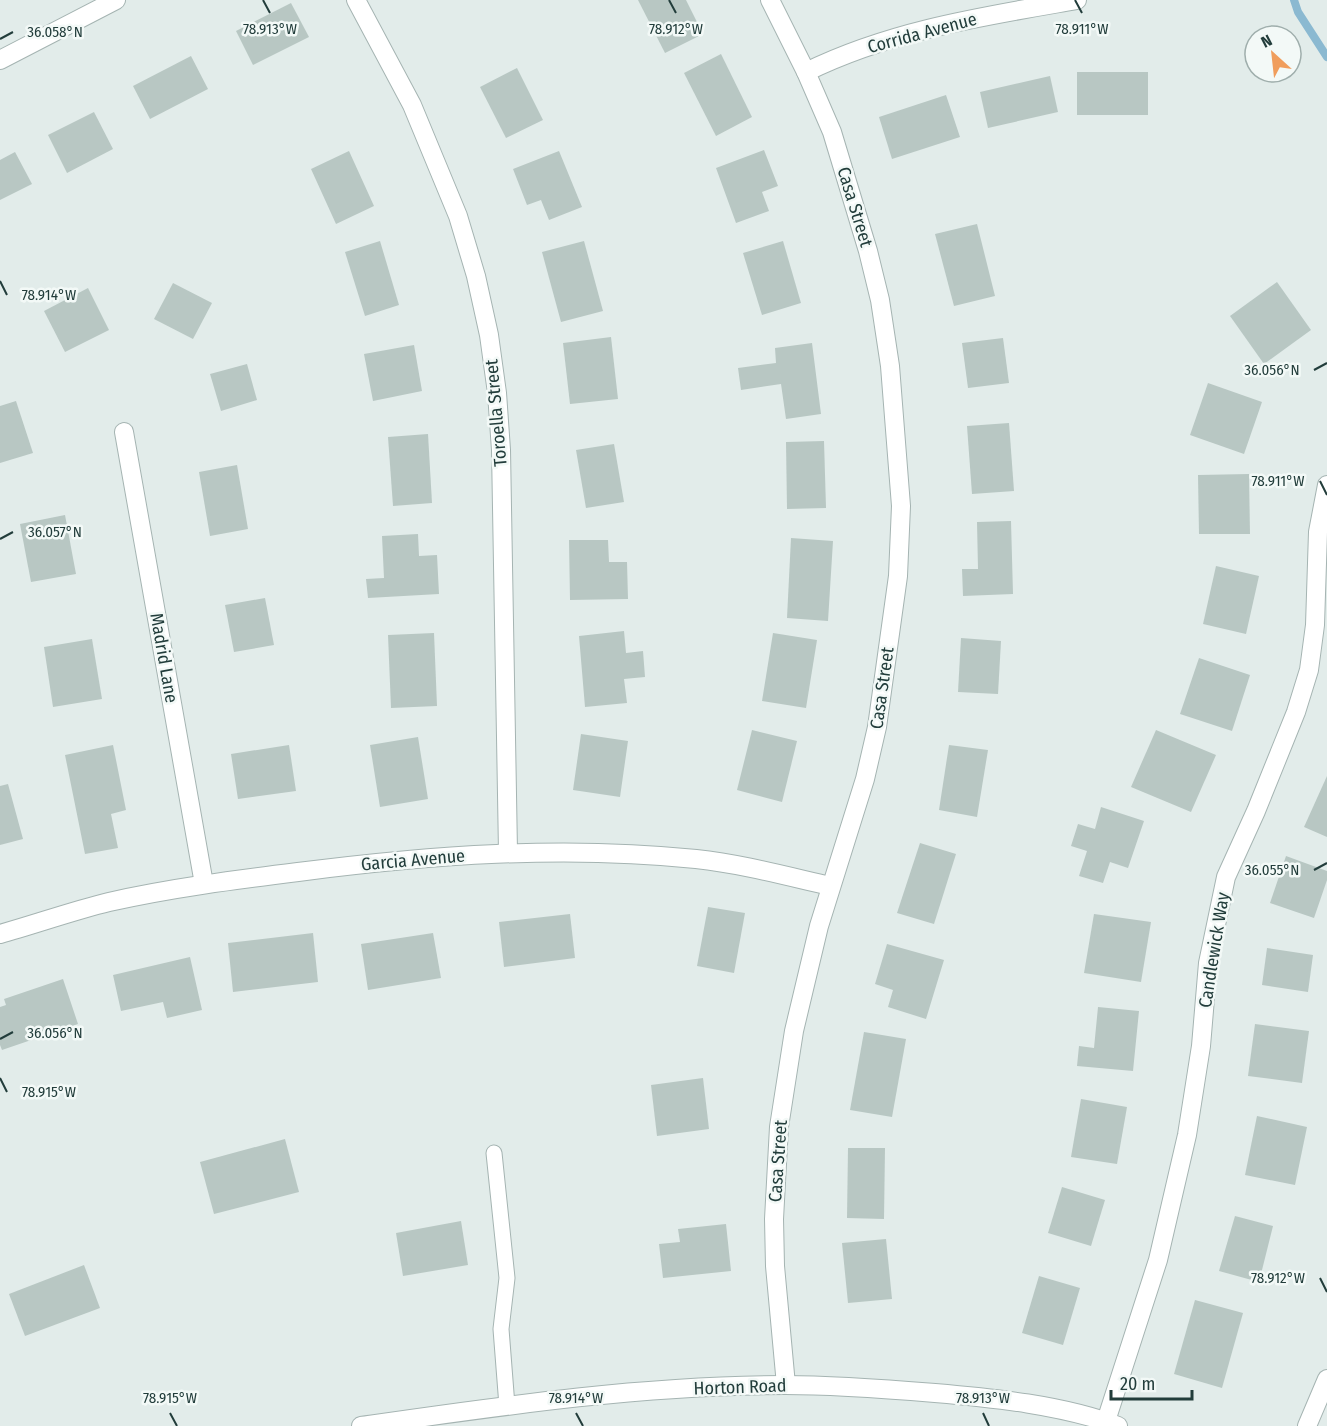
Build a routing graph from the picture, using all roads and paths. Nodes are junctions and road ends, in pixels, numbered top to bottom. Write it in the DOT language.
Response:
graph roads {
  1 [pos="116,0"];
  2 [pos="356,0"];
  3 [pos="770,0"];
  4 [pos="1077,0"];
  5 [pos="85,7"];
  6 [pos="0,60"];
  7 [pos="806,72"];
  8 [pos="124,432"];
  9 [pos="1327,485"];
  10 [pos="508,852"];
  11 [pos="204,884"];
  12 [pos="830,886"];
  13 [pos="0,934"];
  14 [pos="494,1152"];
  15 [pos="1327,1379"];
  16 [pos="786,1385"];
  17 [pos="507,1406"];
  18 [pos="1112,1424"];
  19 [pos="361,1426"];
  20 [pos="1307,1426"];
  1 -- 5 [label="street"];
  2 -- 10 [label="street, Toroella Street"];
  3 -- 7 [label="street, Casa Street"];
  4 -- 7 [label="street, Corrida Avenue"];
  5 -- 6 [label="street"];
  7 -- 12 [label="street, Casa Street"];
  8 -- 11 [label="street, Madrid Lane"];
  9 -- 18 [label="street, Candlewick Way"];
  10 -- 11 [label="street, Garcia Avenue"];
  10 -- 12 [label="street, Garcia Avenue"];
  11 -- 13 [label="street, Garcia Avenue"];
  12 -- 16 [label="street, Casa Street"];
  14 -- 17 [label="lane"];
  15 -- 20 [label="street"];
  16 -- 17 [label="street, Horton Road"];
  16 -- 18 [label="street, Horton Road"];
  17 -- 19 [label="street, Horton Road"];
}
